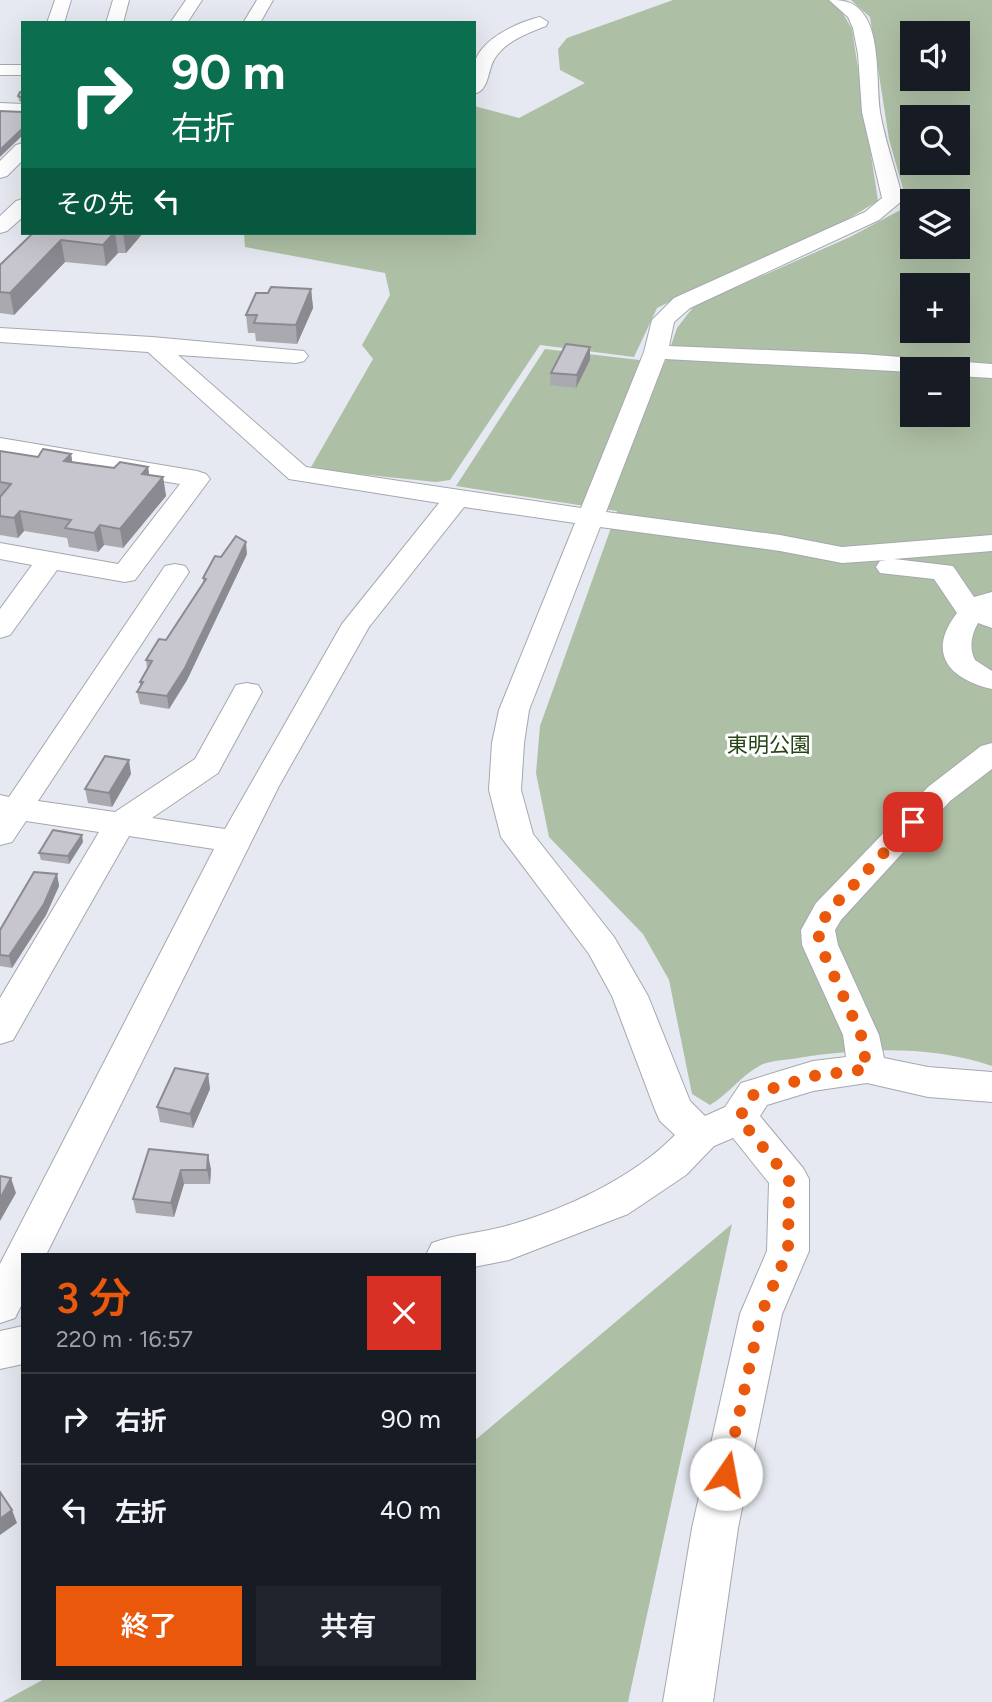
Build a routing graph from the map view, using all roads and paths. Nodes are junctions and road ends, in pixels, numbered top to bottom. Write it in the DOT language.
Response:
graph roads {
  1 [pos="63,0"];
  2 [pos="121,0"];
  3 [pos="194,0"];
  4 [pos="265,0"];
  5 [pos="837,0"];
  6 [pos="56,21"];
  7 [pos="115,21"];
  8 [pos="179,21"];
  9 [pos="252,21"];
  10 [pos="540,22"];
  11 [pos="481,37"];
  12 [pos="499,41"];
  13 [pos="0,70"];
  14 [pos="21,70"];
  15 [pos="476,86"];
  16 [pos="0,109"];
  17 [pos="21,110"];
  18 [pos="21,151"];
  19 [pos="0,172"];
  20 [pos="21,207"];
  21 [pos="0,227"];
  22 [pos="0,335"];
  23 [pos="152,344"];
  24 [pos="656,352"];
  25 [pos="296,356"];
  26 [pos="900,364"];
  27 [pos="970,370"];
  28 [pos="992,371"];
  29 [pos="0,446"];
  30 [pos="458,497"];
  31 [pos="592,518"];
  32 [pos="992,543"];
  33 [pos="0,551"];
  34 [pos="864,553"];
  35 [pos="51,559"];
  36 [pos="174,572"];
  37 [pos="986,610"];
  38 [pos="0,629"];
  39 [pos="992,680"];
  40 [pos="247,692"];
  41 [pos="992,753"];
  42 [pos="6,816"];
  43 [pos="120,824"];
  44 [pos="233,841"];
  45 [pos="0,1030"];
  46 [pos="867,1069"];
  47 [pos="992,1087"];
  48 [pos="739,1118"];
  49 [pos="700,1135"];
  50 [pos="26,1253"];
  51 [pos="457,1253"];
  52 [pos="21,1264"];
  53 [pos="0,1305"];
  54 [pos="21,1345"];
  55 [pos="0,1350"];
  56 [pos="688,1702"];
  1 -- 6 [label="street"];
  2 -- 7 [label="street"];
  3 -- 8 [label="street"];
  4 -- 9 [label="street"];
  5 -- 24 [label="street"];
  10 -- 12 [label="street"];
  11 -- 12 [label="street"];
  12 -- 15 [label="street"];
  13 -- 14 [label="street"];
  16 -- 17 [label="street"];
  18 -- 19 [label="street"];
  20 -- 21 [label="street"];
  22 -- 23 [label="street"];
  23 -- 25 [label="street"];
  23 -- 30 [label="street"];
  24 -- 26 [label="street"];
  24 -- 31 [label="street"];
  27 -- 28 [label="street"];
  29 -- 35 [label="street"];
  30 -- 31 [label="street"];
  30 -- 44 [label="street"];
  31 -- 34 [label="street"];
  31 -- 49 [label="street"];
  32 -- 34 [label="street"];
  33 -- 35 [label="street"];
  34 -- 37 [label="street"];
  35 -- 38 [label="street"];
  36 -- 42 [label="street"];
  37 -- 39 [label="street"];
  40 -- 43 [label="street"];
  41 -- 46 [label="street"];
  42 -- 43 [label="street"];
  43 -- 44 [label="street"];
  43 -- 45 [label="street"];
  44 -- 50 [label="street"];
  46 -- 47 [label="street"];
  46 -- 48 [label="street"];
  48 -- 49 [label="street"];
  48 -- 56 [label="street"];
  49 -- 51 [label="street"];
  52 -- 53 [label="street"];
  54 -- 55 [label="street"];
}
